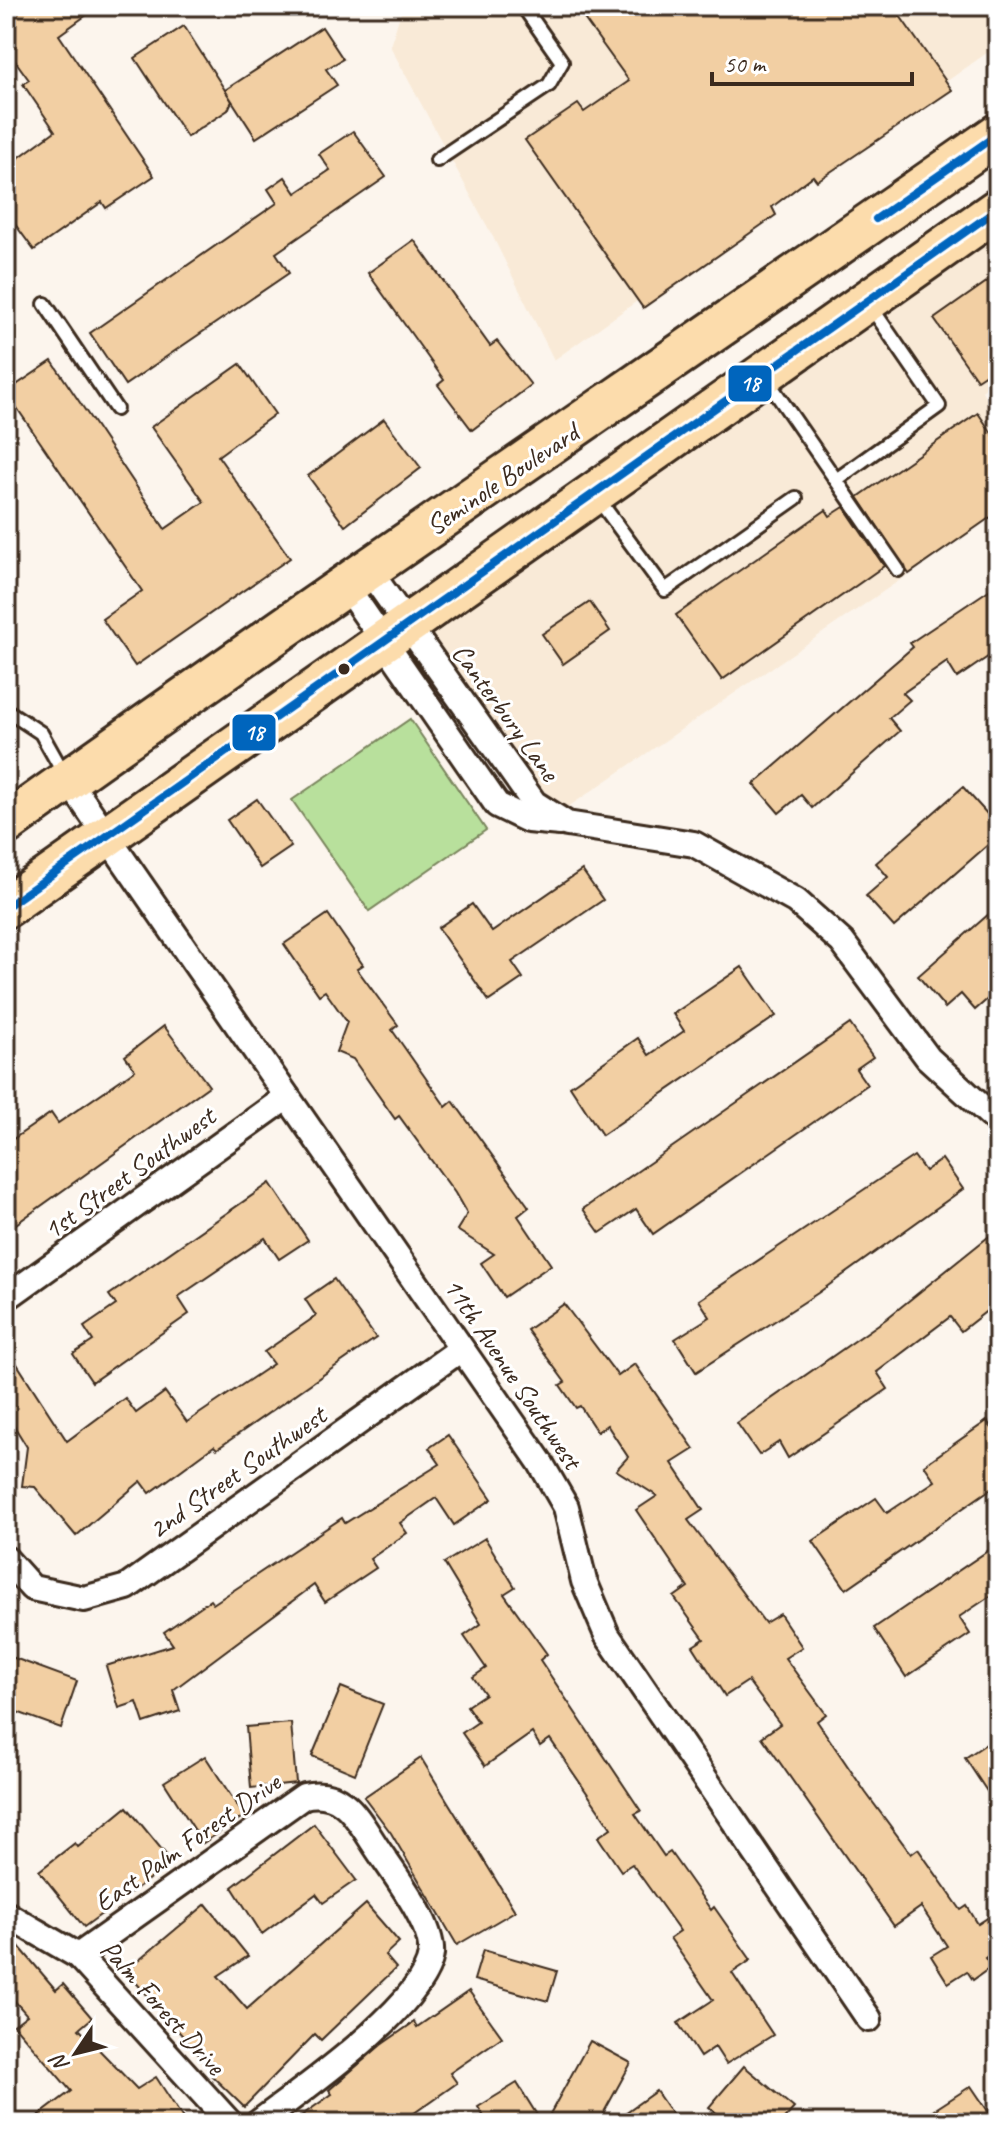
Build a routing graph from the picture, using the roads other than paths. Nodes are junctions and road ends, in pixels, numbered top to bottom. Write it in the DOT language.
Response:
graph roads {
  1 [pos="523,6"];
  2 [pos="998,134"];
  3 [pos="437,160"];
  4 [pos="998,209"];
  5 [pos="867,301"];
  6 [pos="45,304"];
  7 [pos="763,374"];
  8 [pos="116,409"];
  9 [pos="836,480"];
  10 [pos="593,493"];
  11 [pos="796,498"];
  12 [pos="898,570"];
  13 [pos="357,577"];
  14 [pos="395,632"];
  15 [pos="6,710"];
  16 [pos="68,780"];
  17 [pos="6,824"];
  18 [pos="105,836"];
  19 [pos="6,907"];
  20 [pos="287,1097"];
  21 [pos="998,1122"];
  22 [pos="6,1298"];
  23 [pos="461,1349"];
  24 [pos="6,1559"];
  25 [pos="6,1914"];
  26 [pos="78,1956"];
  27 [pos="869,2019"];
  28 [pos="230,2123"];
  29 [pos="258,2123"];
  1 -- 3 [label="lane"];
  2 -- 13 [label="main road, Seminole Boulevard"];
  4 -- 5 [label="main road"];
  5 -- 7 [label="main road"];
  5 -- 9 [label="lane"];
  6 -- 8 [label="lane"];
  7 -- 9 [label="lane"];
  7 -- 10 [label="main road"];
  9 -- 12 [label="lane"];
  10 -- 11 [label="lane"];
  10 -- 14 [label="main road"];
  13 -- 14 [label="street"];
  13 -- 16 [label="main road, Seminole Boulevard"];
  14 -- 18 [label="main road"];
  14 -- 21 [label="street"];
  15 -- 16 [label="lane"];
  16 -- 17 [label="main road, Seminole Boulevard"];
  16 -- 18 [label="street, 11th Avenue Southwest"];
  18 -- 19 [label="main road"];
  18 -- 20 [label="street, 11th Avenue Southwest"];
  20 -- 22 [label="street, 1st Street Southwest"];
  20 -- 23 [label="street, 11th Avenue Southwest"];
  23 -- 24 [label="street, 2nd Street Southwest"];
  23 -- 27 [label="street, 11th Avenue Southwest"];
  25 -- 26 [label="street, Palm Forest Drive"];
  26 -- 28 [label="street, Palm Forest Drive"];
  26 -- 29 [label="street, East Palm Forest Drive"];
}
